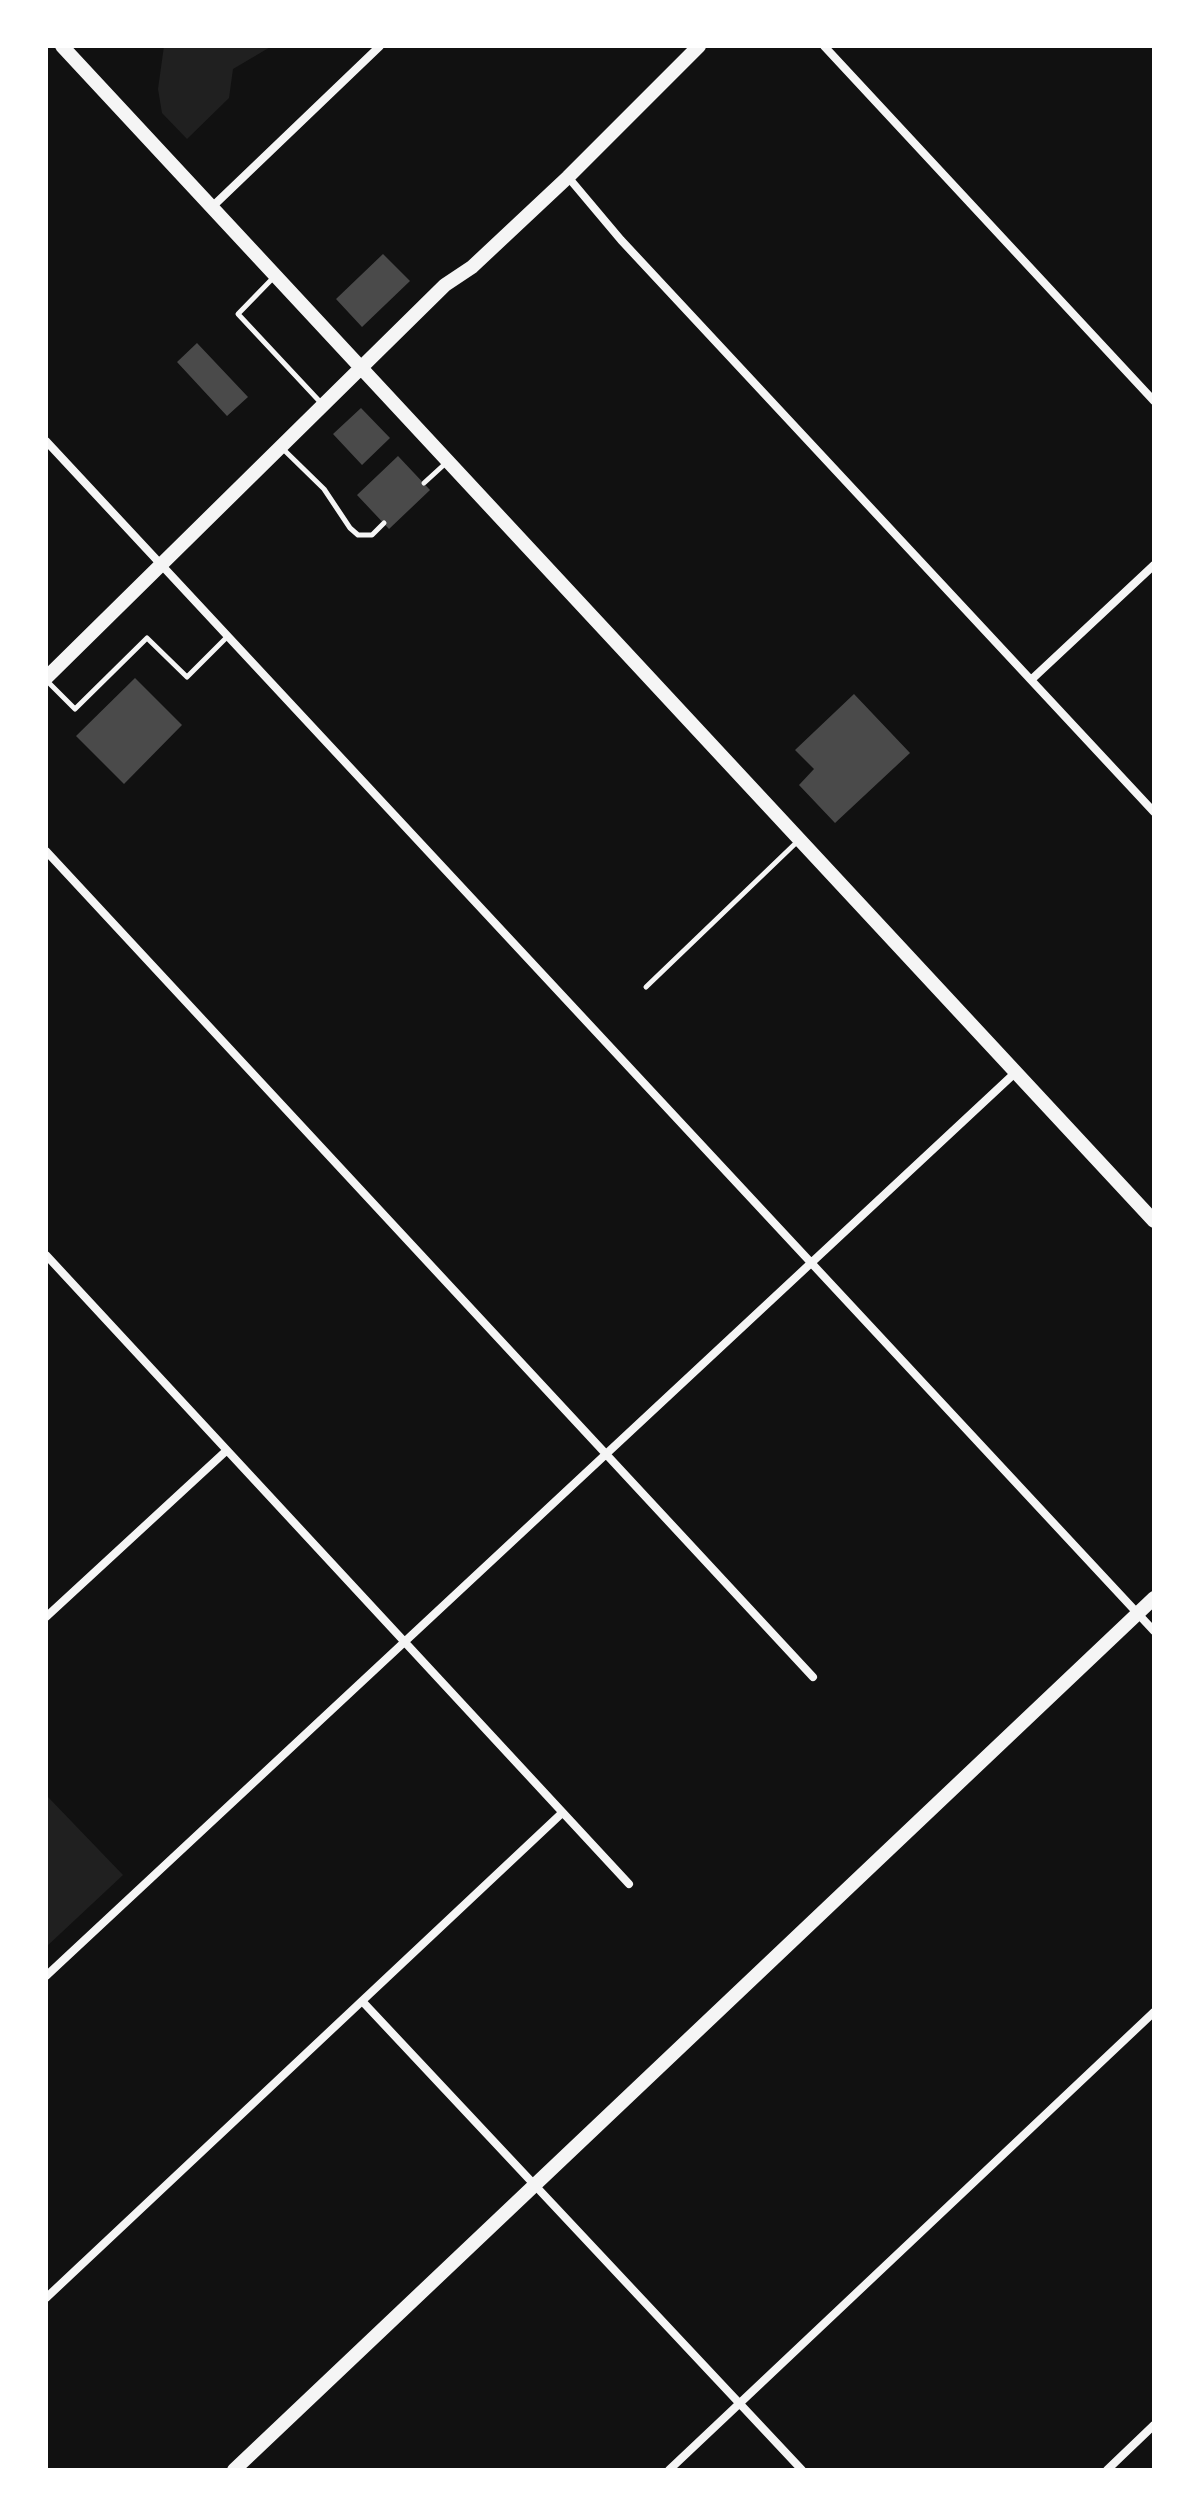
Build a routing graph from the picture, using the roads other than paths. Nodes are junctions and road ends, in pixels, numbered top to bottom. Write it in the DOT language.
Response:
graph roads {
  1 [pos="62,46"];
  2 [pos="380,46"];
  3 [pos="699,46"];
  4 [pos="824,46"];
  5 [pos="568,177"];
  6 [pos="212,207"];
  7 [pos="276,275"];
  8 [pos="362,367"];
  9 [pos="1154,401"];
  10 [pos="324,405"];
  11 [pos="46,441"];
  12 [pos="282,448"];
  13 [pos="449,461"];
  14 [pos="424,483"];
  15 [pos="384,523"];
  16 [pos="160,563"];
  17 [pos="1154,565"];
  18 [pos="227,637"];
  19 [pos="46,679"];
  20 [pos="1031,680"];
  21 [pos="1154,812"];
  22 [pos="800,839"];
  23 [pos="46,851"];
  24 [pos="646,987"];
  25 [pos="1016,1072"];
  26 [pos="1154,1221"];
  27 [pos="46,1255"];
  28 [pos="811,1264"];
  29 [pos="226,1451"];
  30 [pos="604,1455"];
  31 [pos="1154,1598"];
  32 [pos="1138,1614"];
  33 [pos="46,1617"];
  34 [pos="1154,1631"];
  35 [pos="404,1642"];
  36 [pos="813,1677"];
  37 [pos="562,1813"];
  38 [pos="629,1884"];
  39 [pos="46,1976"];
  40 [pos="362,2001"];
  41 [pos="1154,2012"];
  42 [pos="535,2186"];
  43 [pos="46,2298"];
  44 [pos="740,2403"];
  45 [pos="1154,2425"];
  46 [pos="234,2470"];
  47 [pos="669,2470"];
  48 [pos="802,2470"];
  49 [pos="1107,2470"];
  1 -- 6 [label="street"];
  2 -- 6 [label="street"];
  3 -- 5 [label="street"];
  4 -- 9 [label="street"];
  5 -- 8 [label="street"];
  5 -- 20 [label="street"];
  6 -- 7 [label="street"];
  7 -- 8 [label="street"];
  7 -- 10 [label="lane"];
  8 -- 10 [label="street"];
  8 -- 13 [label="street"];
  10 -- 12 [label="street"];
  11 -- 16 [label="street"];
  12 -- 15 [label="lane"];
  12 -- 16 [label="street"];
  13 -- 14 [label="lane"];
  13 -- 22 [label="street"];
  16 -- 18 [label="street"];
  16 -- 19 [label="street"];
  17 -- 20 [label="street"];
  18 -- 19 [label="lane"];
  18 -- 28 [label="street"];
  20 -- 21 [label="street"];
  22 -- 24 [label="lane"];
  22 -- 25 [label="street"];
  23 -- 30 [label="street"];
  25 -- 26 [label="street"];
  25 -- 28 [label="street"];
  27 -- 29 [label="street"];
  28 -- 30 [label="street"];
  28 -- 32 [label="street"];
  29 -- 33 [label="street"];
  29 -- 35 [label="street"];
  30 -- 35 [label="street"];
  30 -- 36 [label="street"];
  31 -- 32 [label="street"];
  32 -- 34 [label="street"];
  32 -- 42 [label="street"];
  35 -- 37 [label="street"];
  35 -- 39 [label="street"];
  37 -- 38 [label="street"];
  37 -- 40 [label="street"];
  40 -- 42 [label="street"];
  40 -- 43 [label="street"];
  41 -- 44 [label="street"];
  42 -- 44 [label="street"];
  42 -- 46 [label="street"];
  44 -- 47 [label="street"];
  44 -- 48 [label="street"];
  45 -- 49 [label="street"];
}
